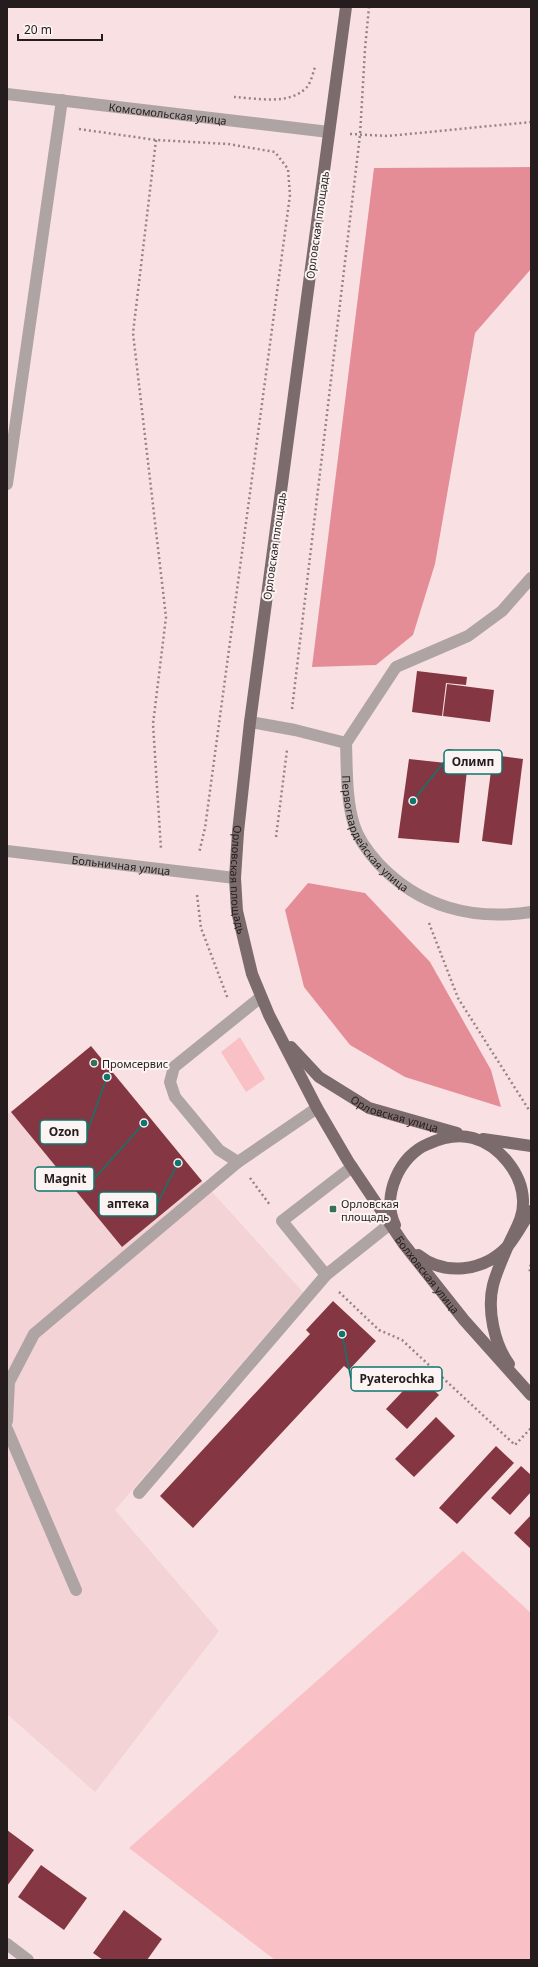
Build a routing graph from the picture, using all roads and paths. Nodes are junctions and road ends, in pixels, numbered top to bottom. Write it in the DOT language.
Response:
graph roads {
  1 [pos="346,7"];
  2 [pos="369,7"];
  3 [pos="317,63"];
  4 [pos="7,94"];
  5 [pos="234,97"];
  6 [pos="62,100"];
  7 [pos="531,122"];
  8 [pos="59,126"];
  9 [pos="329,132"];
  10 [pos="360,135"];
  11 [pos="156,140"];
  12 [pos="7,484"];
  13 [pos="531,578"];
  14 [pos="250,722"];
  15 [pos="289,729"];
  16 [pos="346,743"];
  17 [pos="276,837"];
  18 [pos="7,851"];
  19 [pos="163,869"];
  20 [pos="195,873"];
  21 [pos="236,878"];
  22 [pos="418,896"];
  23 [pos="531,912"];
  24 [pos="261,996"];
  25 [pos="235,1018"];
  26 [pos="281,1038"];
  27 [pos="317,1108"];
  28 [pos="531,1111"];
  29 [pos="472,1138"];
  30 [pos="531,1146"];
  31 [pos="238,1162"];
  32 [pos="352,1167"];
  33 [pos="531,1211"];
  34 [pos="282,1221"];
  35 [pos="390,1224"];
  36 [pos="403,1243"];
  37 [pos="507,1247"];
  38 [pos="531,1265"];
  39 [pos="531,1274"];
  40 [pos="326,1275"];
  41 [pos="531,1394"];
  42 [pos="7,1421"];
  43 [pos="531,1428"];
  44 [pos="7,1429"];
  45 [pos="139,1493"];
  46 [pos="76,1590"];
  47 [pos="7,1944"];
  48 [pos="28,1960"];
  1 -- 9 [label="main road, Орловская площадь"];
  2 -- 10 [label="path"];
  3 -- 5 [label="path"];
  4 -- 6 [label="street, Комсомольская улица"];
  6 -- 8 [label="street"];
  6 -- 9 [label="street, Комсомольская улица"];
  7 -- 10 [label="path"];
  8 -- 11 [label="path"];
  8 -- 12 [label="street"];
  9 -- 10 [label="path"];
  9 -- 14 [label="main road, Орловская площадь"];
  10 -- 15 [label="path"];
  11 -- 19 [label="path"];
  11 -- 20 [label="path"];
  13 -- 16 [label="street"];
  14 -- 15 [label="street"];
  14 -- 21 [label="main road, Орловская площадь"];
  15 -- 16 [label="street"];
  15 -- 17 [label="path"];
  16 -- 22 [label="street, Первогвардейская улица"];
  18 -- 19 [label="street, Больничная улица"];
  19 -- 20 [label="street, Больничная улица"];
  20 -- 21 [label="street, Больничная улица"];
  20 -- 25 [label="path"];
  21 -- 24 [label="main road, Орловская площадь"];
  22 -- 23 [label="street, Первогвардейская улица"];
  22 -- 28 [label="path"];
  24 -- 25 [label="street"];
  24 -- 26 [label="main road, Орловская площадь"];
  25 -- 31 [label="street"];
  26 -- 27 [label="main road, Болховская улица"];
  26 -- 29 [label="main road, Орловская улица"];
  27 -- 31 [label="street"];
  27 -- 32 [label="main road, Болховская улица"];
  29 -- 30 [label="main road, Орловская улица"];
  29 -- 36 [label="main road"];
  29 -- 37 [label="main road"];
  31 -- 34 [label="path"];
  31 -- 42 [label="street"];
  32 -- 34 [label="street"];
  32 -- 35 [label="main road, Болховская улица"];
  33 -- 37 [label="main road"];
  34 -- 40 [label="street"];
  35 -- 36 [label="main road, Болховская улица"];
  35 -- 40 [label="street"];
  36 -- 37 [label="main road"];
  36 -- 41 [label="main road, Болховская улица"];
  37 -- 41 [label="main road"];
  38 -- 39 [label="path"];
  40 -- 43 [label="path"];
  40 -- 45 [label="street"];
  44 -- 46 [label="street"];
  47 -- 48 [label="street"];
}
